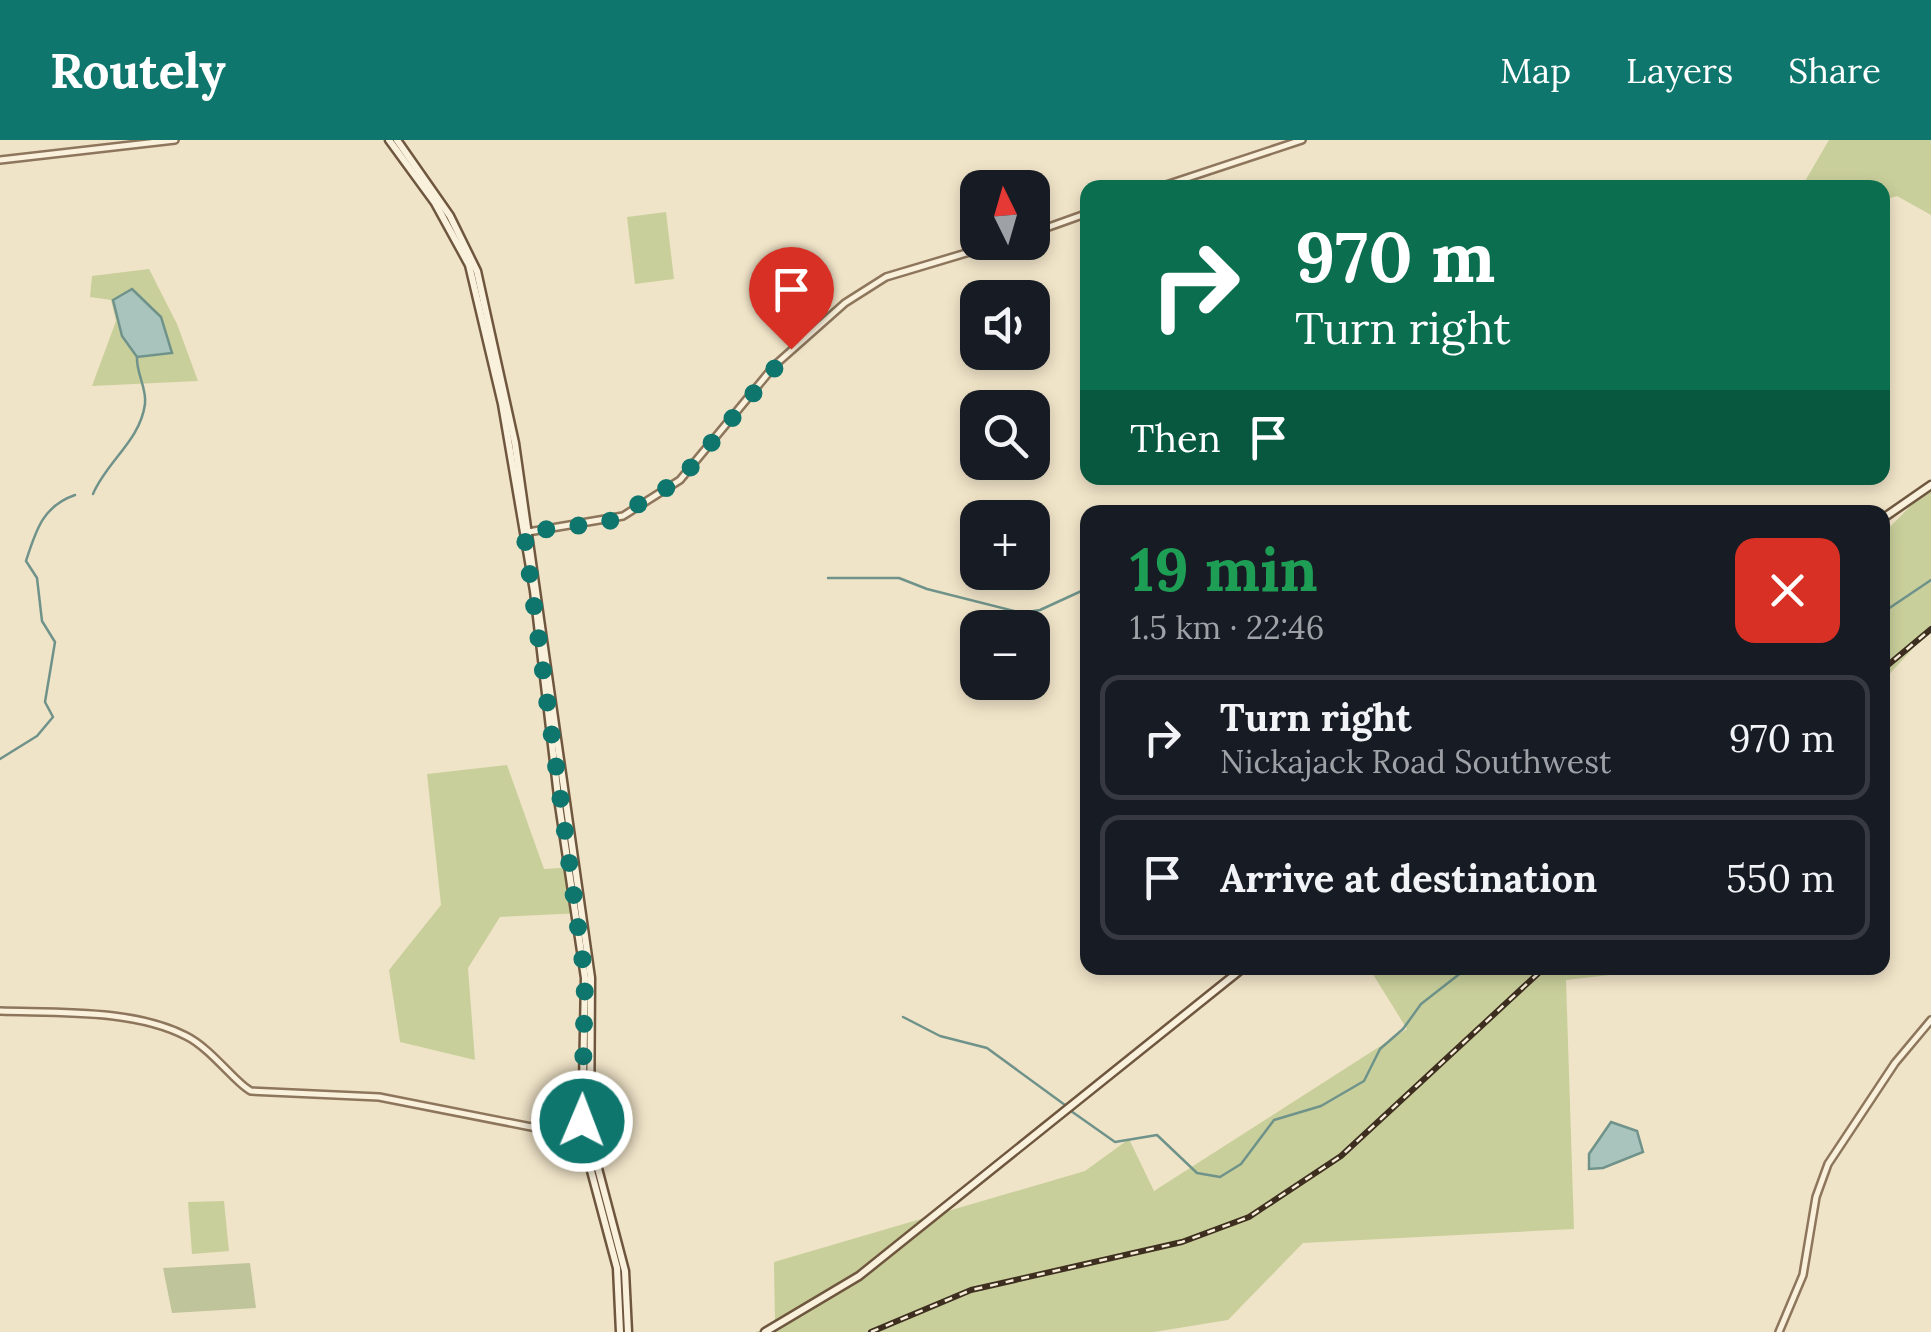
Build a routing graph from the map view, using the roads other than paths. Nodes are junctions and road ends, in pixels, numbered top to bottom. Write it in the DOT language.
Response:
graph roads {
  1 [pos="175,140"];
  2 [pos="393,140"];
  3 [pos="1302,140"];
  4 [pos="0,160"];
  5 [pos="1181,180"];
  6 [pos="1080,216"];
  7 [pos="1050,227"];
  8 [pos="960,255"];
  9 [pos="1931,486"];
  10 [pos="1890,514"];
  11 [pos="527,532"];
  12 [pos="1234,975"];
  13 [pos="0,1011"];
  14 [pos="1931,1020"];
  15 [pos="582,1137"];
  16 [pos="620,1332"];
  17 [pos="628,1332"];
  18 [pos="765,1332"];
  19 [pos="1780,1332"];
  1 -- 4 [label="street"];
  2 -- 11 [label="main road"];
  3 -- 5 [label="street"];
  6 -- 7 [label="street"];
  8 -- 11 [label="street"];
  9 -- 10 [label="main road"];
  11 -- 15 [label="main road"];
  11 -- 17 [label="main road"];
  12 -- 18 [label="main road"];
  13 -- 15 [label="street"];
  14 -- 19 [label="street"];
  15 -- 16 [label="main road"];
}
